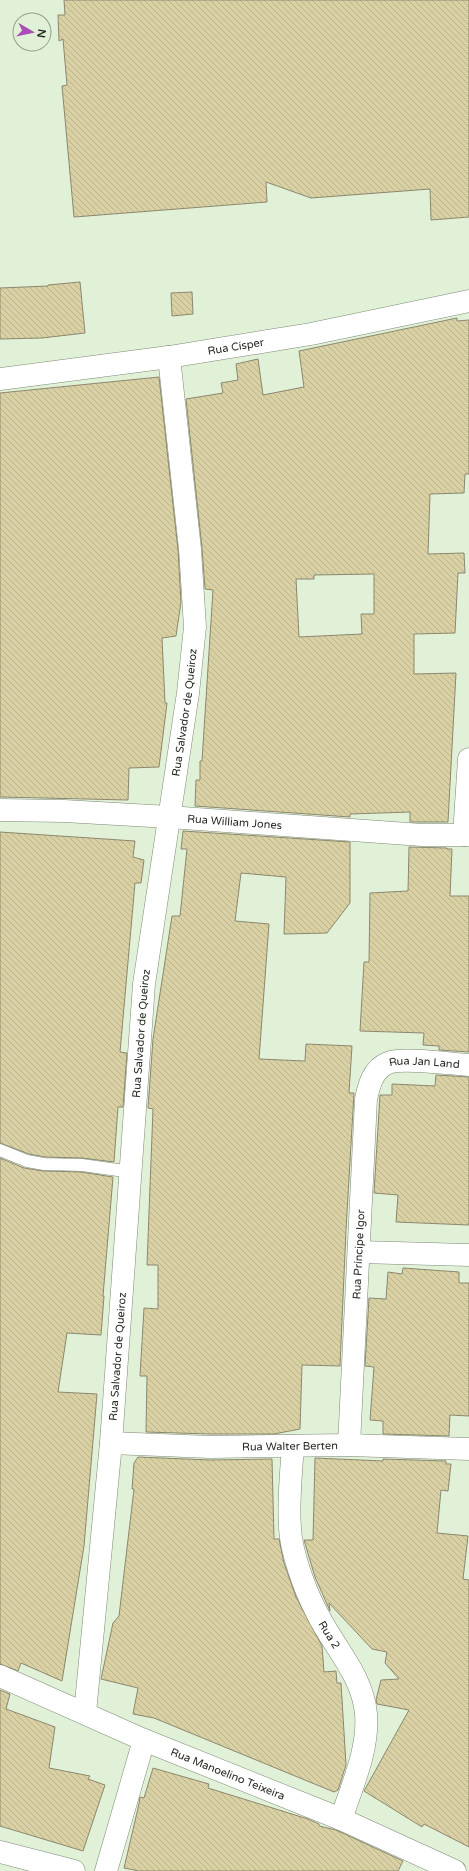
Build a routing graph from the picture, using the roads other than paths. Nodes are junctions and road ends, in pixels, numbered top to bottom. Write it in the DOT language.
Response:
graph roads {
  1 [pos="469,301"];
  2 [pos="168,357"];
  3 [pos="0,379"];
  4 [pos="469,759"];
  5 [pos="0,810"];
  6 [pos="169,817"];
  7 [pos="467,835"];
  8 [pos="469,1066"];
  9 [pos="381,1068"];
  10 [pos="0,1150"];
  11 [pos="132,1172"];
  12 [pos="359,1252"];
  13 [pos="469,1255"];
  14 [pos="111,1443"];
  15 [pos="349,1445"];
  16 [pos="293,1446"];
  17 [pos="469,1449"];
  18 [pos="0,1676"];
  19 [pos="85,1713"];
  20 [pos="144,1740"];
  21 [pos="341,1820"];
  22 [pos="0,1852"];
  23 [pos="74,1871"];
  24 [pos="106,1871"];
  25 [pos="455,1871"];
  1 -- 2 [label="street, Rua Císper"];
  2 -- 3 [label="street, Rua Císper"];
  2 -- 6 [label="street, Rua Salvador de Queiroz"];
  4 -- 7 [label="street"];
  5 -- 6 [label="street, Rua William Jones"];
  6 -- 7 [label="street, Rua William Jones"];
  6 -- 11 [label="street, Rua Salvador de Queiroz"];
  8 -- 9 [label="street, Rua Jan Land"];
  9 -- 12 [label="street, Rua Príncipe Igor"];
  10 -- 11 [label="lane"];
  11 -- 14 [label="street, Rua Salvador de Queiroz"];
  12 -- 13 [label="street"];
  12 -- 15 [label="street, Rua Príncipe Igor"];
  14 -- 16 [label="street, Rua Walter Berten"];
  14 -- 19 [label="street, Rua Salvador de Queiroz"];
  15 -- 16 [label="street, Rua Walter Berten"];
  15 -- 17 [label="street, Rua Walter Berten"];
  16 -- 21 [label="street, Rua 2"];
  18 -- 19 [label="street, Rua Manoelino Teixeira"];
  19 -- 20 [label="street, Rua Manoelino Teixeira"];
  20 -- 21 [label="street, Rua Manoelino Teixeira"];
  20 -- 24 [label="street"];
  21 -- 25 [label="street, Rua Manoelino Teixeira"];
  22 -- 23 [label="street"];
}
